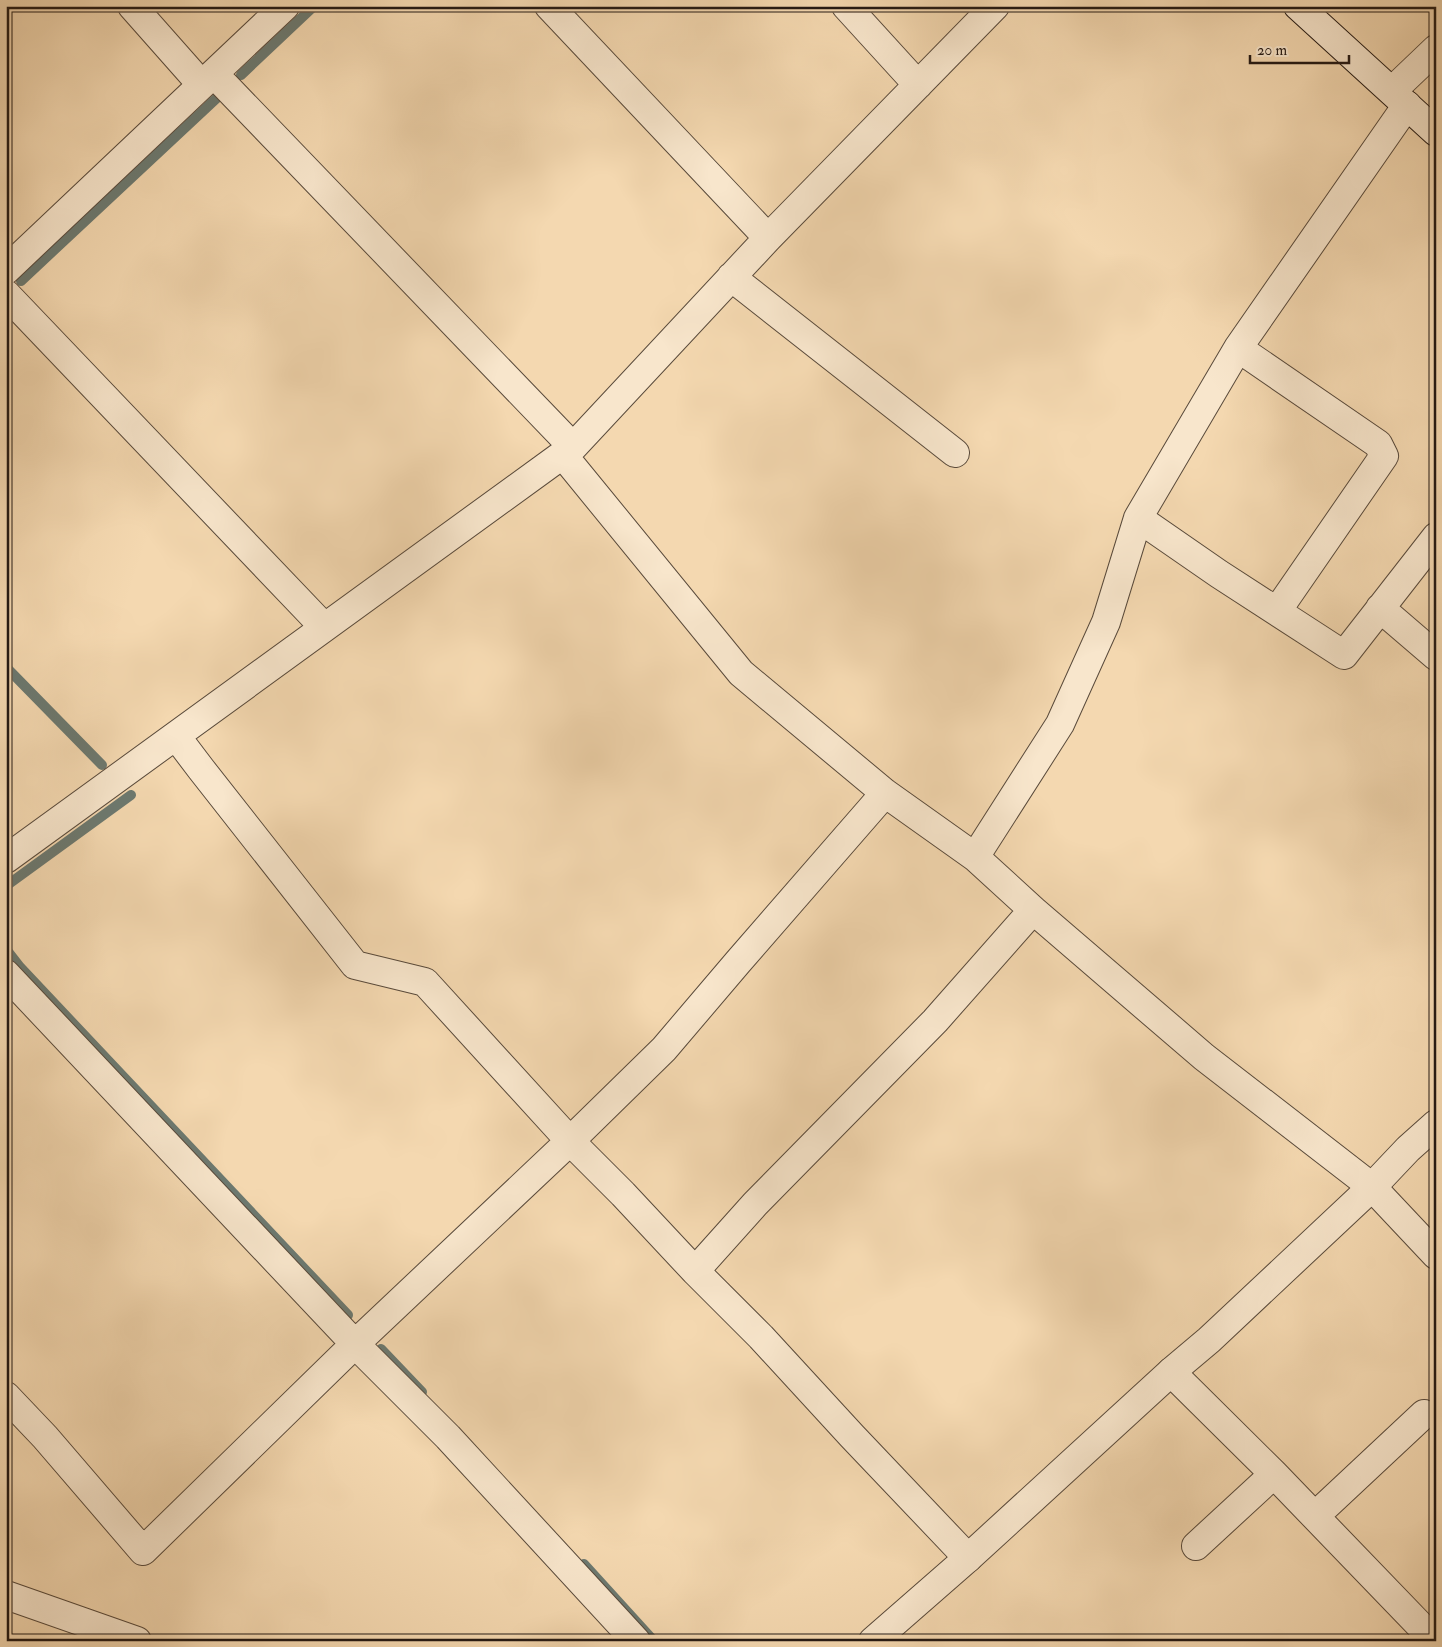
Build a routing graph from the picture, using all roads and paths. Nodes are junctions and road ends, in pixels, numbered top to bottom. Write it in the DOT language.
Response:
graph roads {
  1 [pos="132,6"];
  2 [pos="285,6"];
  3 [pos="549,6"];
  4 [pos="846,6"];
  5 [pos="995,6"];
  6 [pos="1298,6"];
  7 [pos="1436,50"];
  8 [pos="208,79"];
  9 [pos="918,84"];
  10 [pos="1399,98"];
  11 [pos="1436,132"];
  12 [pos="768,238"];
  13 [pos="6,270"];
  14 [pos="731,277"];
  15 [pos="6,294"];
  16 [pos="1238,348"];
  17 [pos="568,451"];
  18 [pos="955,453"];
  19 [pos="1138,518"];
  20 [pos="1436,537"];
  21 [pos="1380,608"];
  22 [pos="1276,611"];
  23 [pos="324,627"];
  24 [pos="1436,656"];
  25 [pos="176,736"];
  26 [pos="885,793"];
  27 [pos="975,857"];
  28 [pos="6,859"];
  29 [pos="1033,910"];
  30 [pos="6,974"];
  31 [pos="1436,1124"];
  32 [pos="570,1141"];
  33 [pos="1372,1187"];
  34 [pos="1436,1256"];
  35 [pos="695,1271"];
  36 [pos="355,1344"];
  37 [pos="1171,1372"];
  38 [pos="6,1396"];
  39 [pos="1424,1414"];
  40 [pos="1274,1474"];
  41 [pos="1315,1516"];
  42 [pos="1196,1546"];
  43 [pos="968,1558"];
  44 [pos="6,1595"];
  45 [pos="1433,1633"];
  46 [pos="137,1641"];
  47 [pos="636,1641"];
  48 [pos="873,1641"];
  1 -- 8 [label="street"];
  2 -- 8 [label="street"];
  3 -- 12 [label="street"];
  4 -- 9 [label="street"];
  5 -- 9 [label="street"];
  6 -- 10 [label="street"];
  7 -- 10 [label="street"];
  8 -- 13 [label="street"];
  8 -- 17 [label="street"];
  9 -- 12 [label="street"];
  10 -- 11 [label="street"];
  10 -- 16 [label="street"];
  12 -- 14 [label="street"];
  14 -- 17 [label="street"];
  14 -- 18 [label="street"];
  15 -- 23 [label="street"];
  16 -- 19 [label="street"];
  16 -- 22 [label="street"];
  17 -- 23 [label="street"];
  17 -- 26 [label="street"];
  19 -- 22 [label="street"];
  19 -- 27 [label="street"];
  20 -- 21 [label="street"];
  21 -- 22 [label="street"];
  21 -- 24 [label="street"];
  23 -- 25 [label="street"];
  25 -- 28 [label="street"];
  25 -- 32 [label="street"];
  26 -- 27 [label="street"];
  26 -- 32 [label="street"];
  27 -- 29 [label="street"];
  29 -- 33 [label="street"];
  29 -- 35 [label="street"];
  30 -- 36 [label="street"];
  31 -- 33 [label="street"];
  32 -- 35 [label="street"];
  32 -- 36 [label="street"];
  33 -- 34 [label="street"];
  33 -- 37 [label="street"];
  35 -- 43 [label="street"];
  36 -- 38 [label="street"];
  36 -- 47 [label="street"];
  37 -- 40 [label="street"];
  37 -- 43 [label="street"];
  39 -- 41 [label="street"];
  40 -- 41 [label="street"];
  40 -- 42 [label="street"];
  41 -- 45 [label="street"];
  43 -- 48 [label="street"];
  44 -- 46 [label="street"];
}
